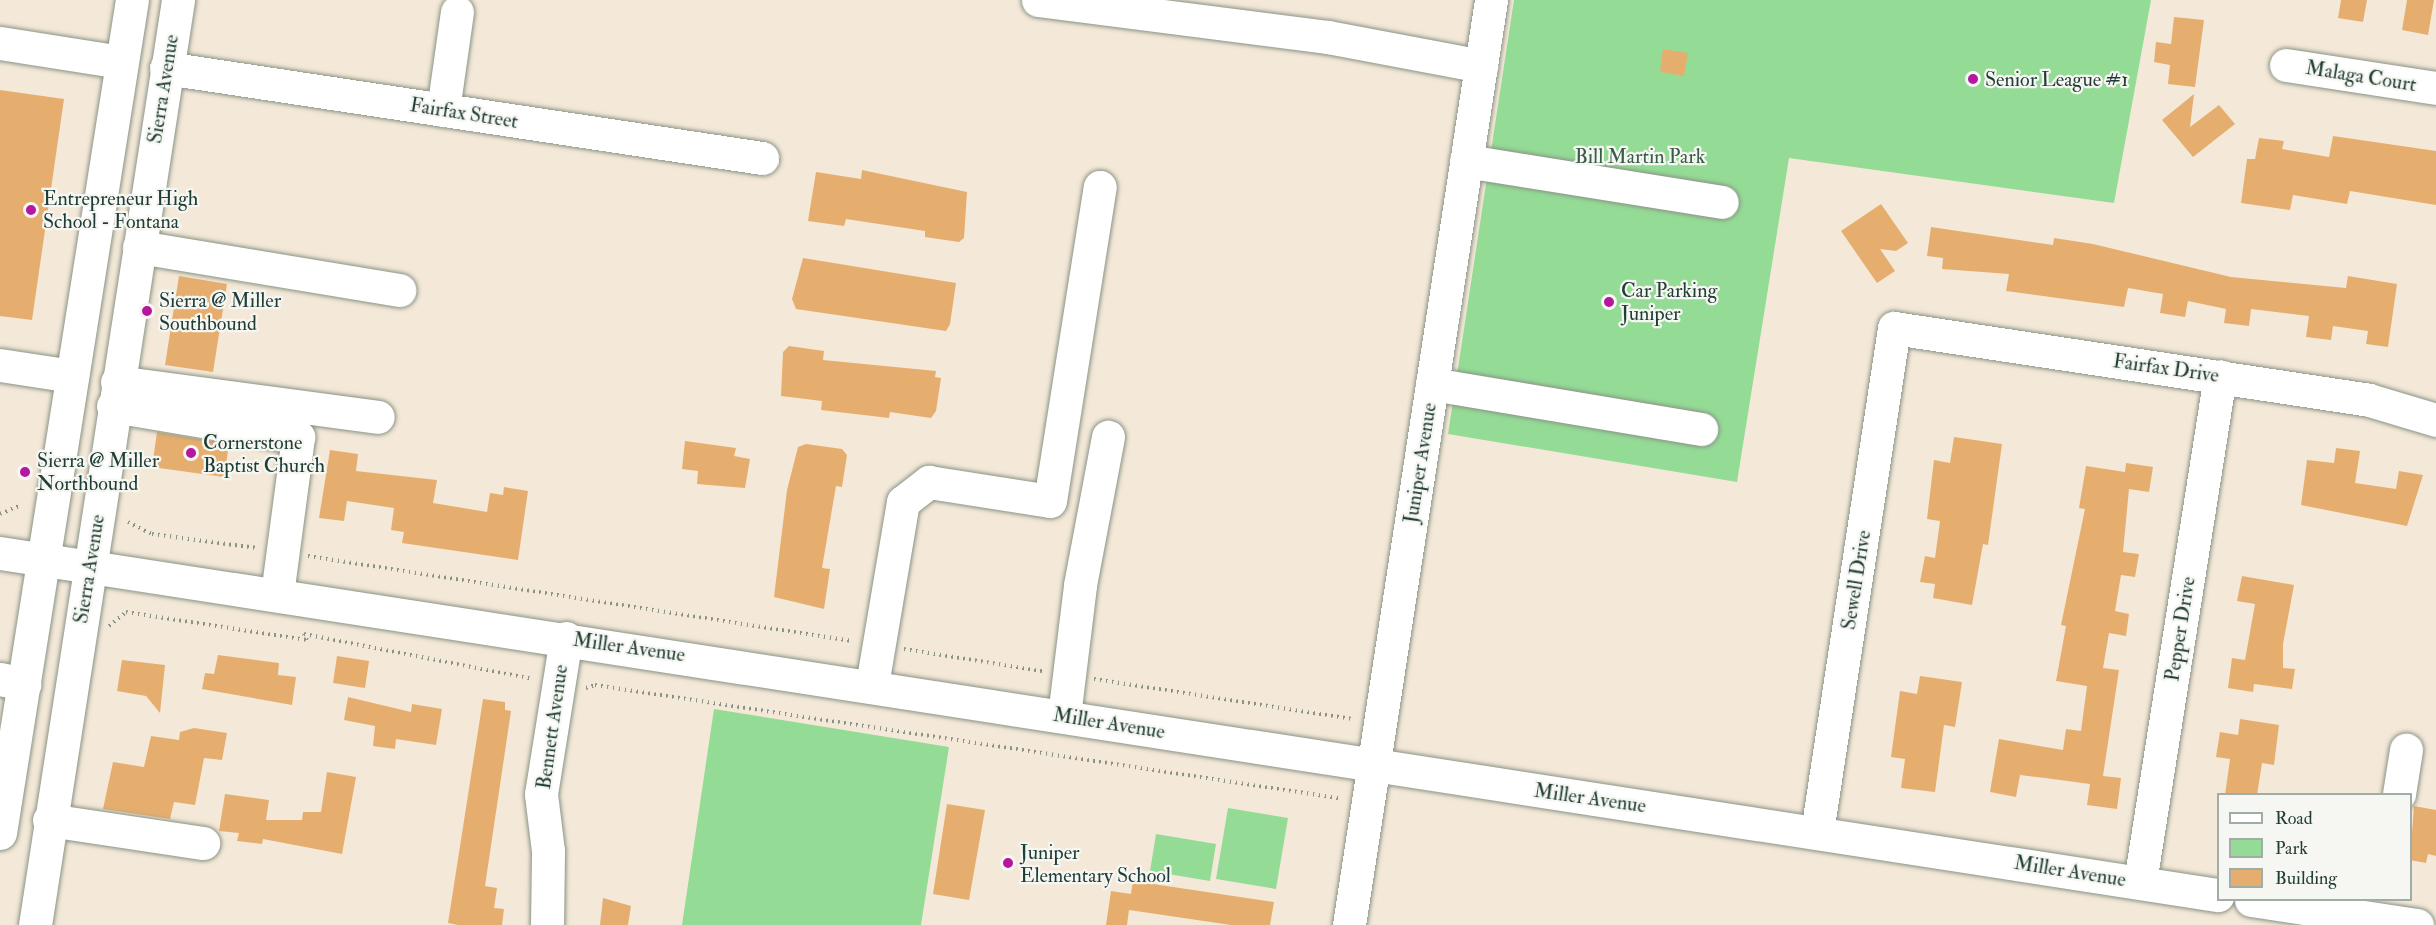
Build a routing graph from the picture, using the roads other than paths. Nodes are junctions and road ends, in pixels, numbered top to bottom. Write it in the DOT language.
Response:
graph roads {
  1 [pos="132,0"];
  2 [pos="178,0"];
  3 [pos="1038,0"];
  4 [pos="1491,0"];
  5 [pos="457,12"];
  6 [pos="0,43"];
  7 [pos="122,62"];
  8 [pos="2286,65"];
  9 [pos="1480,66"];
  10 [pos="166,68"];
  11 [pos="2436,88"];
  12 [pos="443,110"];
  13 [pos="762,158"];
  14 [pos="1466,161"];
  15 [pos="1100,187"];
  16 [pos="1722,202"];
  17 [pos="139,247"];
  18 [pos="399,290"];
  19 [pos="1894,328"];
  20 [pos="0,365"];
  21 [pos="72,376"];
  22 [pos="2220,376"];
  23 [pos="1432,384"];
  24 [pos="115,394"];
  25 [pos="378,417"];
  26 [pos="2436,420"];
  27 [pos="1701,429"];
  28 [pos="1108,437"];
  29 [pos="0,553"];
  30 [pos="43,560"];
  31 [pos="89,567"];
  32 [pos="277,594"];
  33 [pos="566,638"];
  34 [pos="12,681"];
  35 [pos="872,685"];
  36 [pos="1064,716"];
  37 [pos="2406,750"];
  38 [pos="1374,766"];
  39 [pos="2399,793"];
  40 [pos="49,820"];
  41 [pos="1817,832"];
  42 [pos="0,833"];
  43 [pos="203,843"];
  44 [pos="2140,882"];
  45 [pos="2217,895"];
  46 [pos="2265,901"];
  47 [pos="2380,909"];
  48 [pos="35,925"];
  49 [pos="547,925"];
  50 [pos="1349,925"];
  51 [pos="2416,925"];
  1 -- 7 [label="street"];
  2 -- 10 [label="street, Sierra Avenue"];
  3 -- 9 [label="street"];
  4 -- 9 [label="street, Juniper Avenue"];
  5 -- 12 [label="street"];
  6 -- 7 [label="street"];
  7 -- 21 [label="street"];
  8 -- 11 [label="street, Malaga Court"];
  9 -- 14 [label="street, Juniper Avenue"];
  10 -- 12 [label="street, Fairfax Street"];
  10 -- 17 [label="street, Sierra Avenue"];
  12 -- 13 [label="street, Fairfax Street"];
  14 -- 16 [label="street"];
  14 -- 23 [label="street, Juniper Avenue"];
  15 -- 35 [label="street"];
  17 -- 18 [label="street"];
  17 -- 24 [label="street, Sierra Avenue"];
  19 -- 22 [label="street, Fairfax Drive"];
  19 -- 41 [label="street, Sewell Drive"];
  20 -- 21 [label="street"];
  21 -- 30 [label="street"];
  22 -- 26 [label="street, Fairfax Drive"];
  22 -- 44 [label="street, Pepper Drive"];
  23 -- 27 [label="street"];
  23 -- 38 [label="street, Juniper Avenue"];
  24 -- 25 [label="street"];
  24 -- 31 [label="street, Sierra Avenue"];
  24 -- 32 [label="street"];
  28 -- 36 [label="street"];
  29 -- 30 [label="street, Miller Avenue"];
  30 -- 31 [label="street, Miller Avenue"];
  30 -- 34 [label="street"];
  31 -- 32 [label="street, Miller Avenue"];
  31 -- 40 [label="street, Sierra Avenue"];
  32 -- 33 [label="street, Miller Avenue"];
  33 -- 35 [label="street, Miller Avenue"];
  33 -- 49 [label="street, Bennett Avenue"];
  34 -- 42 [label="street"];
  35 -- 36 [label="street, Miller Avenue"];
  36 -- 38 [label="street, Miller Avenue"];
  37 -- 39 [label="street"];
  38 -- 41 [label="street, Miller Avenue"];
  38 -- 50 [label="street, Juniper Avenue"];
  40 -- 43 [label="street"];
  40 -- 48 [label="street, Sierra Avenue"];
  41 -- 44 [label="street, Miller Avenue"];
  44 -- 45 [label="street, Miller Avenue"];
  46 -- 47 [label="street"];
  47 -- 51 [label="street"];
}
